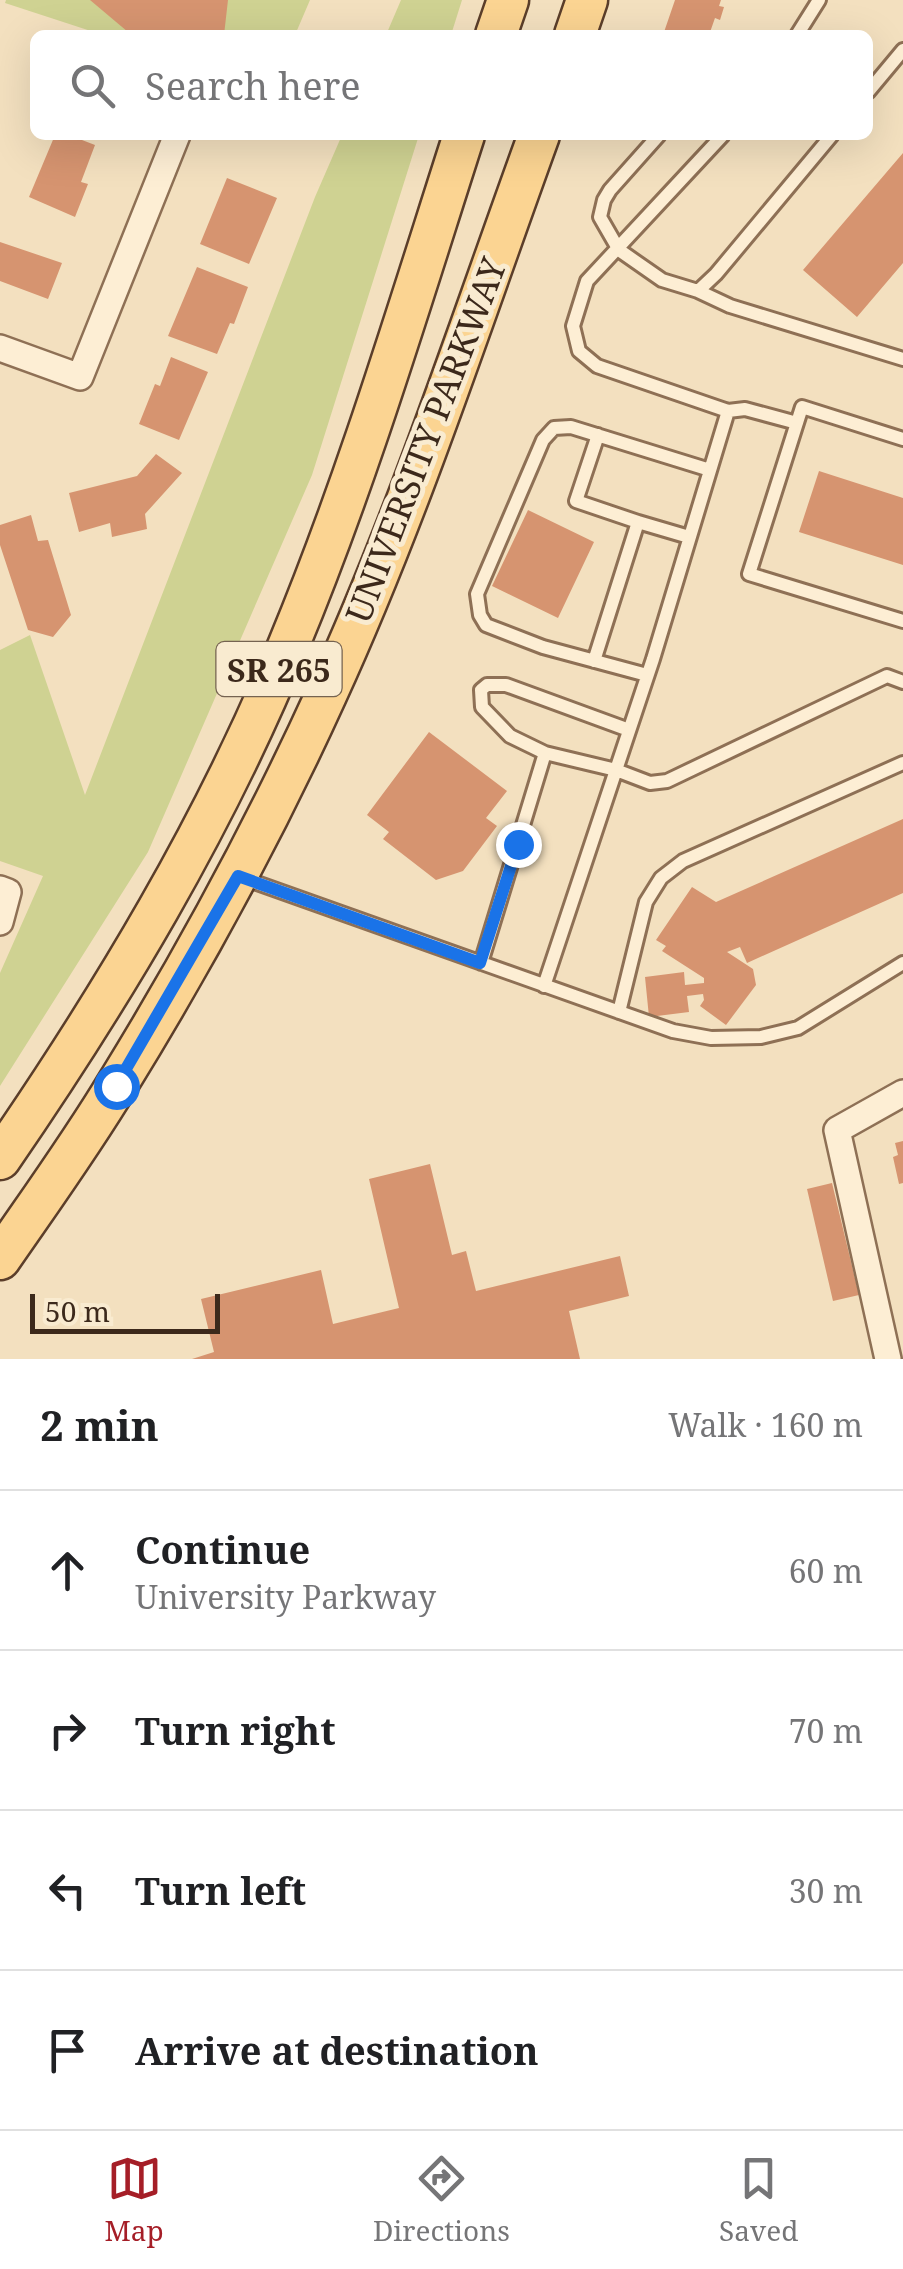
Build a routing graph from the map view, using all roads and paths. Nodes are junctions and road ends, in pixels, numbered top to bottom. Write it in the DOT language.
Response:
graph roads {
  1 [pos="508,0"];
  2 [pos="587,0"];
  3 [pos="819,0"];
  4 [pos="498,30"];
  5 [pos="577,30"];
  6 [pos="800,30"];
  7 [pos="903,50"];
  8 [pos="873,86"];
  9 [pos="175,140"];
  10 [pos="462,140"];
  11 [pos="536,140"];
  12 [pos="655,140"];
  13 [pos="719,140"];
  14 [pos="828,140"];
  15 [pos="619,250"];
  16 [pos="698,290"];
  17 [pos="0,348"];
  18 [pos="903,359"];
  19 [pos="728,411"];
  20 [pos="797,423"];
  21 [pos="598,435"];
  22 [pos="903,439"];
  23 [pos="710,470"];
  24 [pos="638,522"];
  25 [pos="689,537"];
  26 [pos="903,621"];
  27 [pos="594,661"];
  28 [pos="647,675"];
  29 [pos="903,682"];
  30 [pos="628,730"];
  31 [pos="545,753"];
  32 [pos="903,762"];
  33 [pos="616,770"];
  34 [pos="238,876"];
  35 [pos="4,890"];
  36 [pos="0,922"];
  37 [pos="480,963"];
  38 [pos="903,963"];
  39 [pos="544,986"];
  40 [pos="619,1012"];
  41 [pos="903,1093"];
  42 [pos="0,1159"];
  43 [pos="0,1259"];
  44 [pos="888,1359"];
  1 -- 4 [label="main road"];
  2 -- 5 [label="main road"];
  3 -- 6 [label="lane"];
  7 -- 8 [label="lane"];
  9 -- 17 [label="street"];
  10 -- 42 [label="main road, UNIVERSITY PARKWAY / SR 265"];
  11 -- 34 [label="main road, UNIVERSITY PARKWAY / SR 265"];
  12 -- 15 [label="lane"];
  13 -- 15 [label="lane"];
  14 -- 16 [label="lane"];
  15 -- 16 [label="lane"];
  15 -- 19 [label="lane"];
  16 -- 18 [label="lane"];
  19 -- 20 [label="lane"];
  19 -- 23 [label="lane"];
  20 -- 22 [label="lane"];
  20 -- 26 [label="lane"];
  21 -- 23 [label="lane"];
  21 -- 24 [label="lane"];
  21 -- 27 [label="lane"];
  23 -- 25 [label="lane"];
  24 -- 25 [label="lane"];
  24 -- 27 [label="lane"];
  25 -- 28 [label="lane"];
  27 -- 28 [label="lane"];
  28 -- 30 [label="lane"];
  29 -- 33 [label="lane"];
  30 -- 31 [label="lane"];
  30 -- 33 [label="lane"];
  31 -- 33 [label="lane"];
  31 -- 37 [label="lane"];
  32 -- 40 [label="lane"];
  33 -- 39 [label="lane"];
  34 -- 37 [label="lane"];
  34 -- 43 [label="main road, UNIVERSITY PARKWAY / SR 265"];
  35 -- 36 [label="street"];
  37 -- 39 [label="lane"];
  38 -- 40 [label="lane"];
  39 -- 40 [label="lane"];
  41 -- 44 [label="street"];
}
